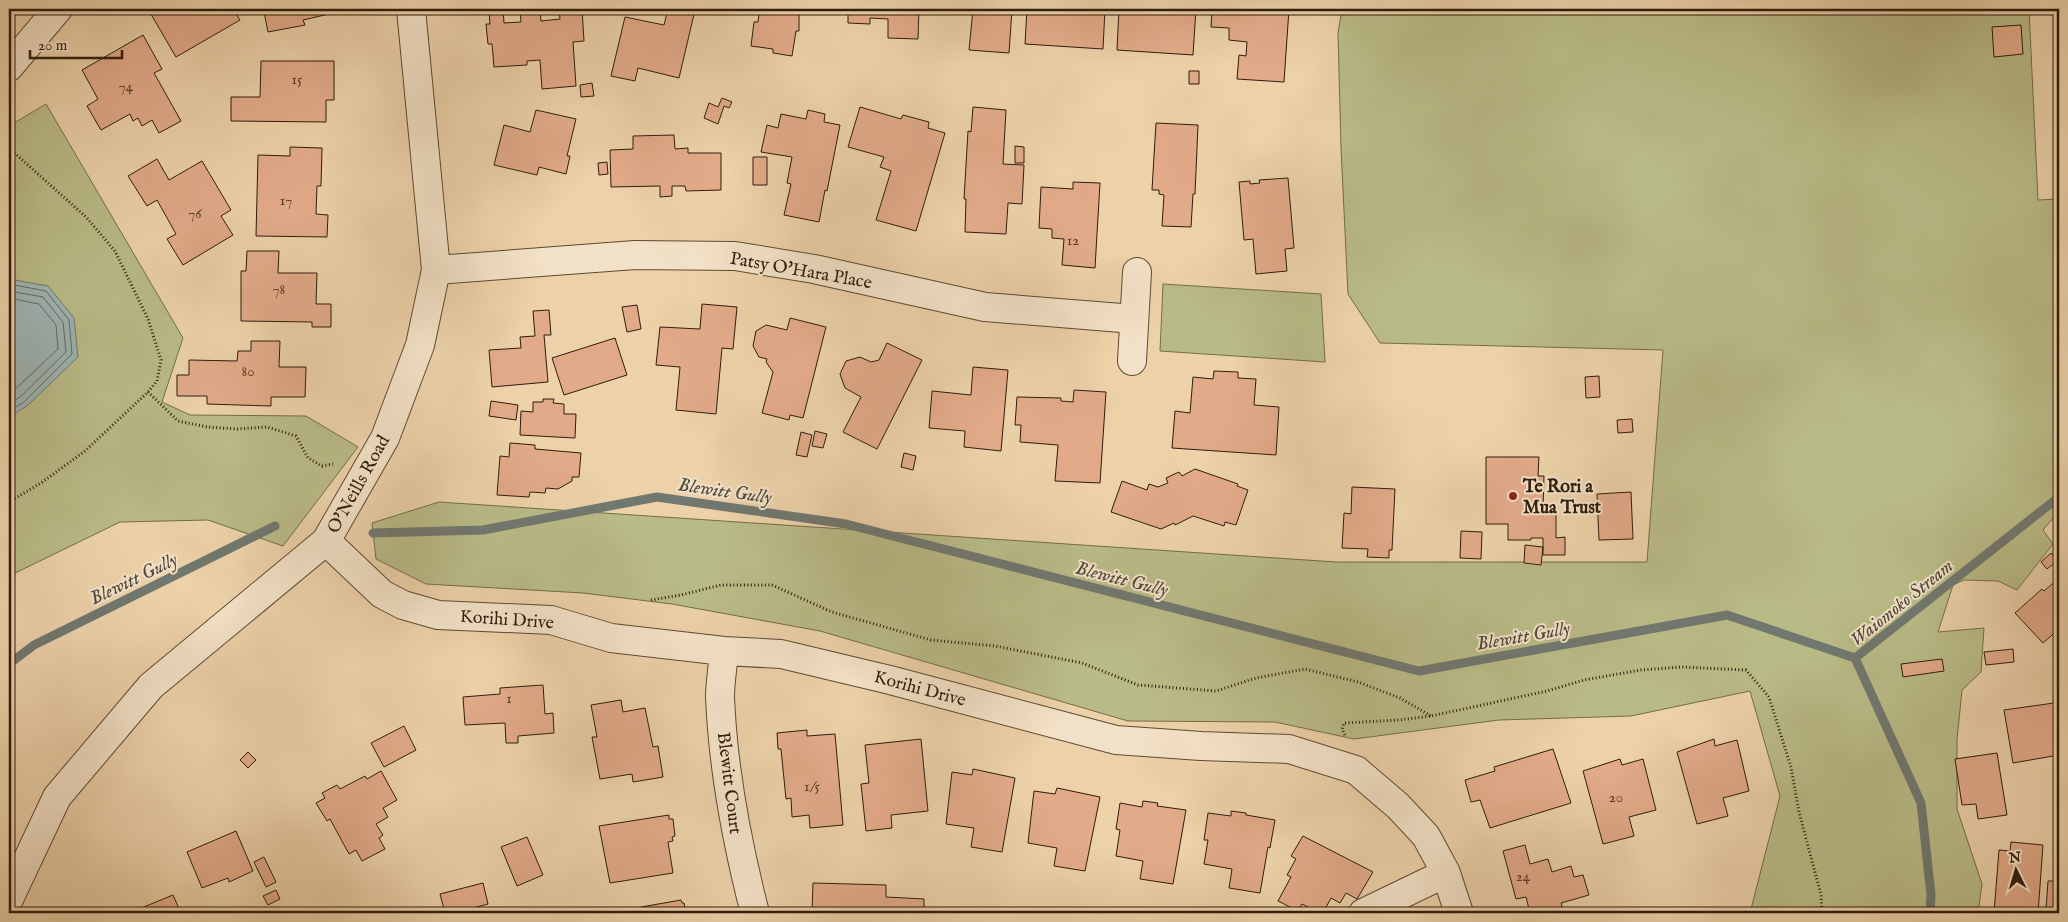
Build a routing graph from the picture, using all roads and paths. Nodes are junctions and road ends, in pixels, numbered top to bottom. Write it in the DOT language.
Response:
graph roads {
  1 [pos="58,9"];
  2 [pos="411,9"];
  3 [pos="9,67"];
  4 [pos="9,148"];
  5 [pos="436,270"];
  6 [pos="1137,272"];
  7 [pos="1134,319"];
  8 [pos="1132,361"];
  9 [pos="148,392"];
  10 [pos="333,464"];
  11 [pos="9,502"];
  12 [pos="326,541"];
  13 [pos="651,600"];
  14 [pos="724,651"];
  15 [pos="1431,716"];
  16 [pos="1346,740"];
  17 [pos="1446,873"];
  18 [pos="9,899"];
  19 [pos="755,913"];
  20 [pos="1363,913"];
  21 [pos="1459,913"];
  22 [pos="1822,913"];
  1 -- 3 [label="street"];
  2 -- 5 [label="street, O'Neills Road"];
  4 -- 9 [label="path"];
  5 -- 7 [label="street, Patsy O'Hara Place"];
  5 -- 12 [label="street, O'Neills Road"];
  6 -- 7 [label="street"];
  7 -- 8 [label="street"];
  9 -- 10 [label="path"];
  9 -- 11 [label="path"];
  12 -- 14 [label="street, Korihi Drive"];
  12 -- 18 [label="street, O'Neills Road"];
  13 -- 15 [label="path"];
  14 -- 17 [label="street, Korihi Drive"];
  14 -- 19 [label="street, Blewitt Court"];
  15 -- 16 [label="path"];
  15 -- 22 [label="path"];
  17 -- 20 [label="street"];
  17 -- 21 [label="street, Korihi Drive"];
}
